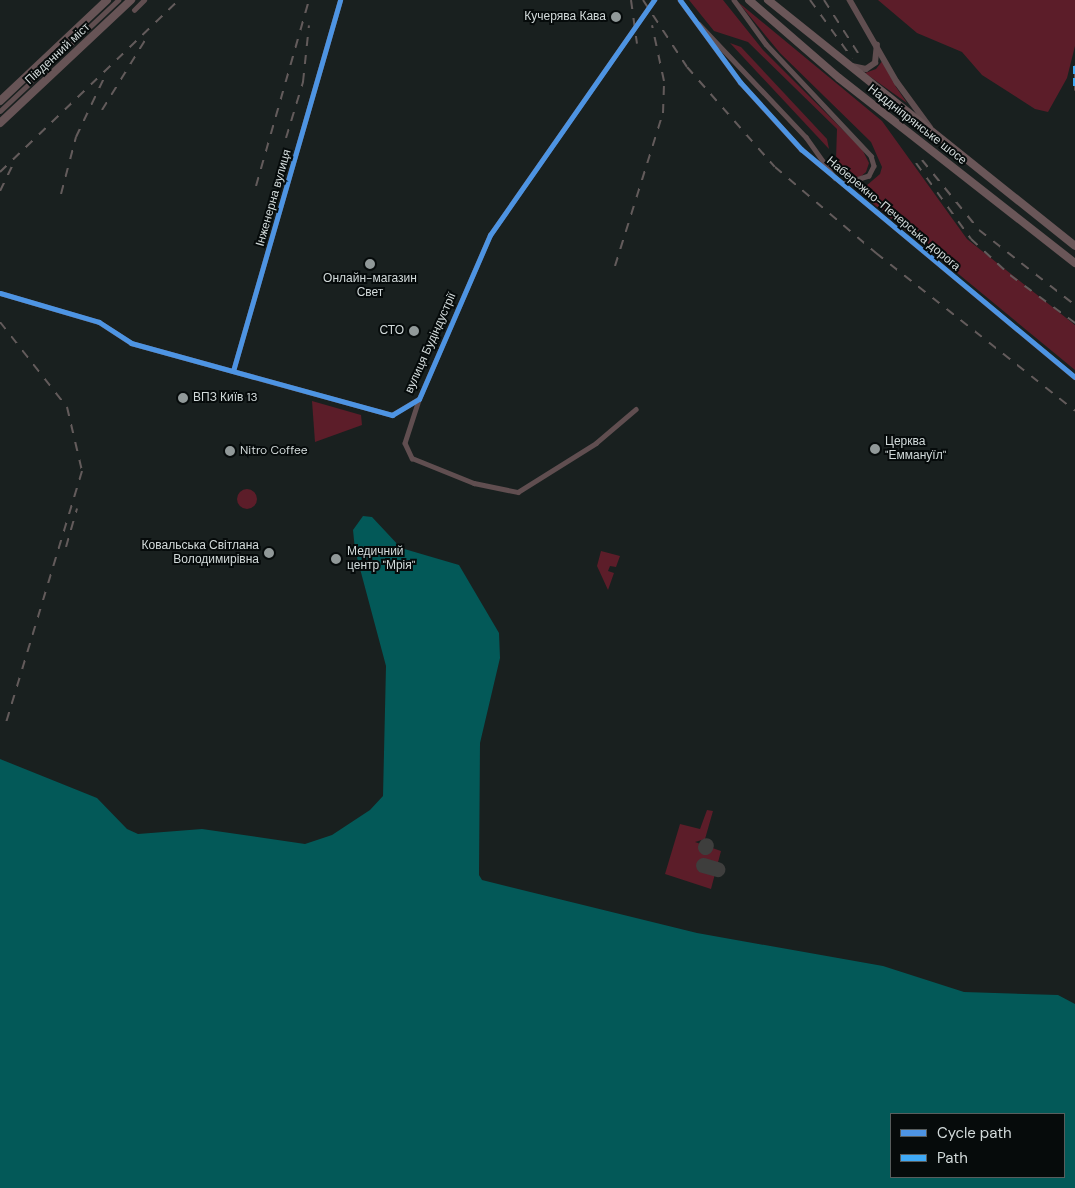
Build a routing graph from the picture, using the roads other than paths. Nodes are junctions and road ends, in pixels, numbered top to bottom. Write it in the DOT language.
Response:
graph roads {
  1 [pos="107,0"];
  2 [pos="118,0"];
  3 [pos="131,0"];
  4 [pos="144,0"];
  5 [pos="340,0"];
  6 [pos="654,0"];
  7 [pos="680,0"];
  8 [pos="734,0"];
  9 [pos="749,0"];
  10 [pos="768,0"];
  11 [pos="850,0"];
  12 [pos="134,10"];
  13 [pos="696,22"];
  14 [pos="877,40"];
  15 [pos="839,61"];
  16 [pos="1075,66"];
  17 [pos="1075,90"];
  18 [pos="0,101"];
  19 [pos="0,111"];
  20 [pos="0,124"];
  21 [pos="946,145"];
  22 [pos="836,178"];
  23 [pos="843,184"];
  24 [pos="1075,246"];
  25 [pos="1075,263"];
  26 [pos="0,293"];
  27 [pos="233,371"];
  28 [pos="1075,377"];
  29 [pos="419,400"];
  30 [pos="636,409"];
  1 -- 18 [label="highway, Південний міст"];
  2 -- 19 [label="street"];
  3 -- 20 [label="highway, Південний міст"];
  4 -- 12 [label="street"];
  5 -- 27 [label="street, Інженерна вулиця"];
  6 -- 29 [label="street, вулиця Будіндустрії"];
  7 -- 13 [label="street, Набережно-Печерська дорога"];
  8 -- 23 [label="street"];
  9 -- 25 [label="main road, Наддніпрянське шосе"];
  10 -- 15 [label="main road, Наддніпрянське шосе"];
  11 -- 14 [label="street"];
  13 -- 22 [label="street, Набережно-Печерська дорога"];
  13 -- 22 [label="street, Набережно-Печерська дорога"];
  14 -- 15 [label="street"];
  14 -- 21 [label="street"];
  15 -- 21 [label="main road, Наддніпрянське шосе"];
  16 -- 17 [label="street"];
  21 -- 24 [label="main road, Наддніпрянське шосе"];
  22 -- 23 [label="street, Набережно-Печерська дорога"];
  23 -- 28 [label="street, Набережно-Печерська дорога"];
  26 -- 27 [label="street, вулиця Будіндустрії"];
  27 -- 29 [label="street, вулиця Будіндустрії"];
  29 -- 30 [label="street"];
}
